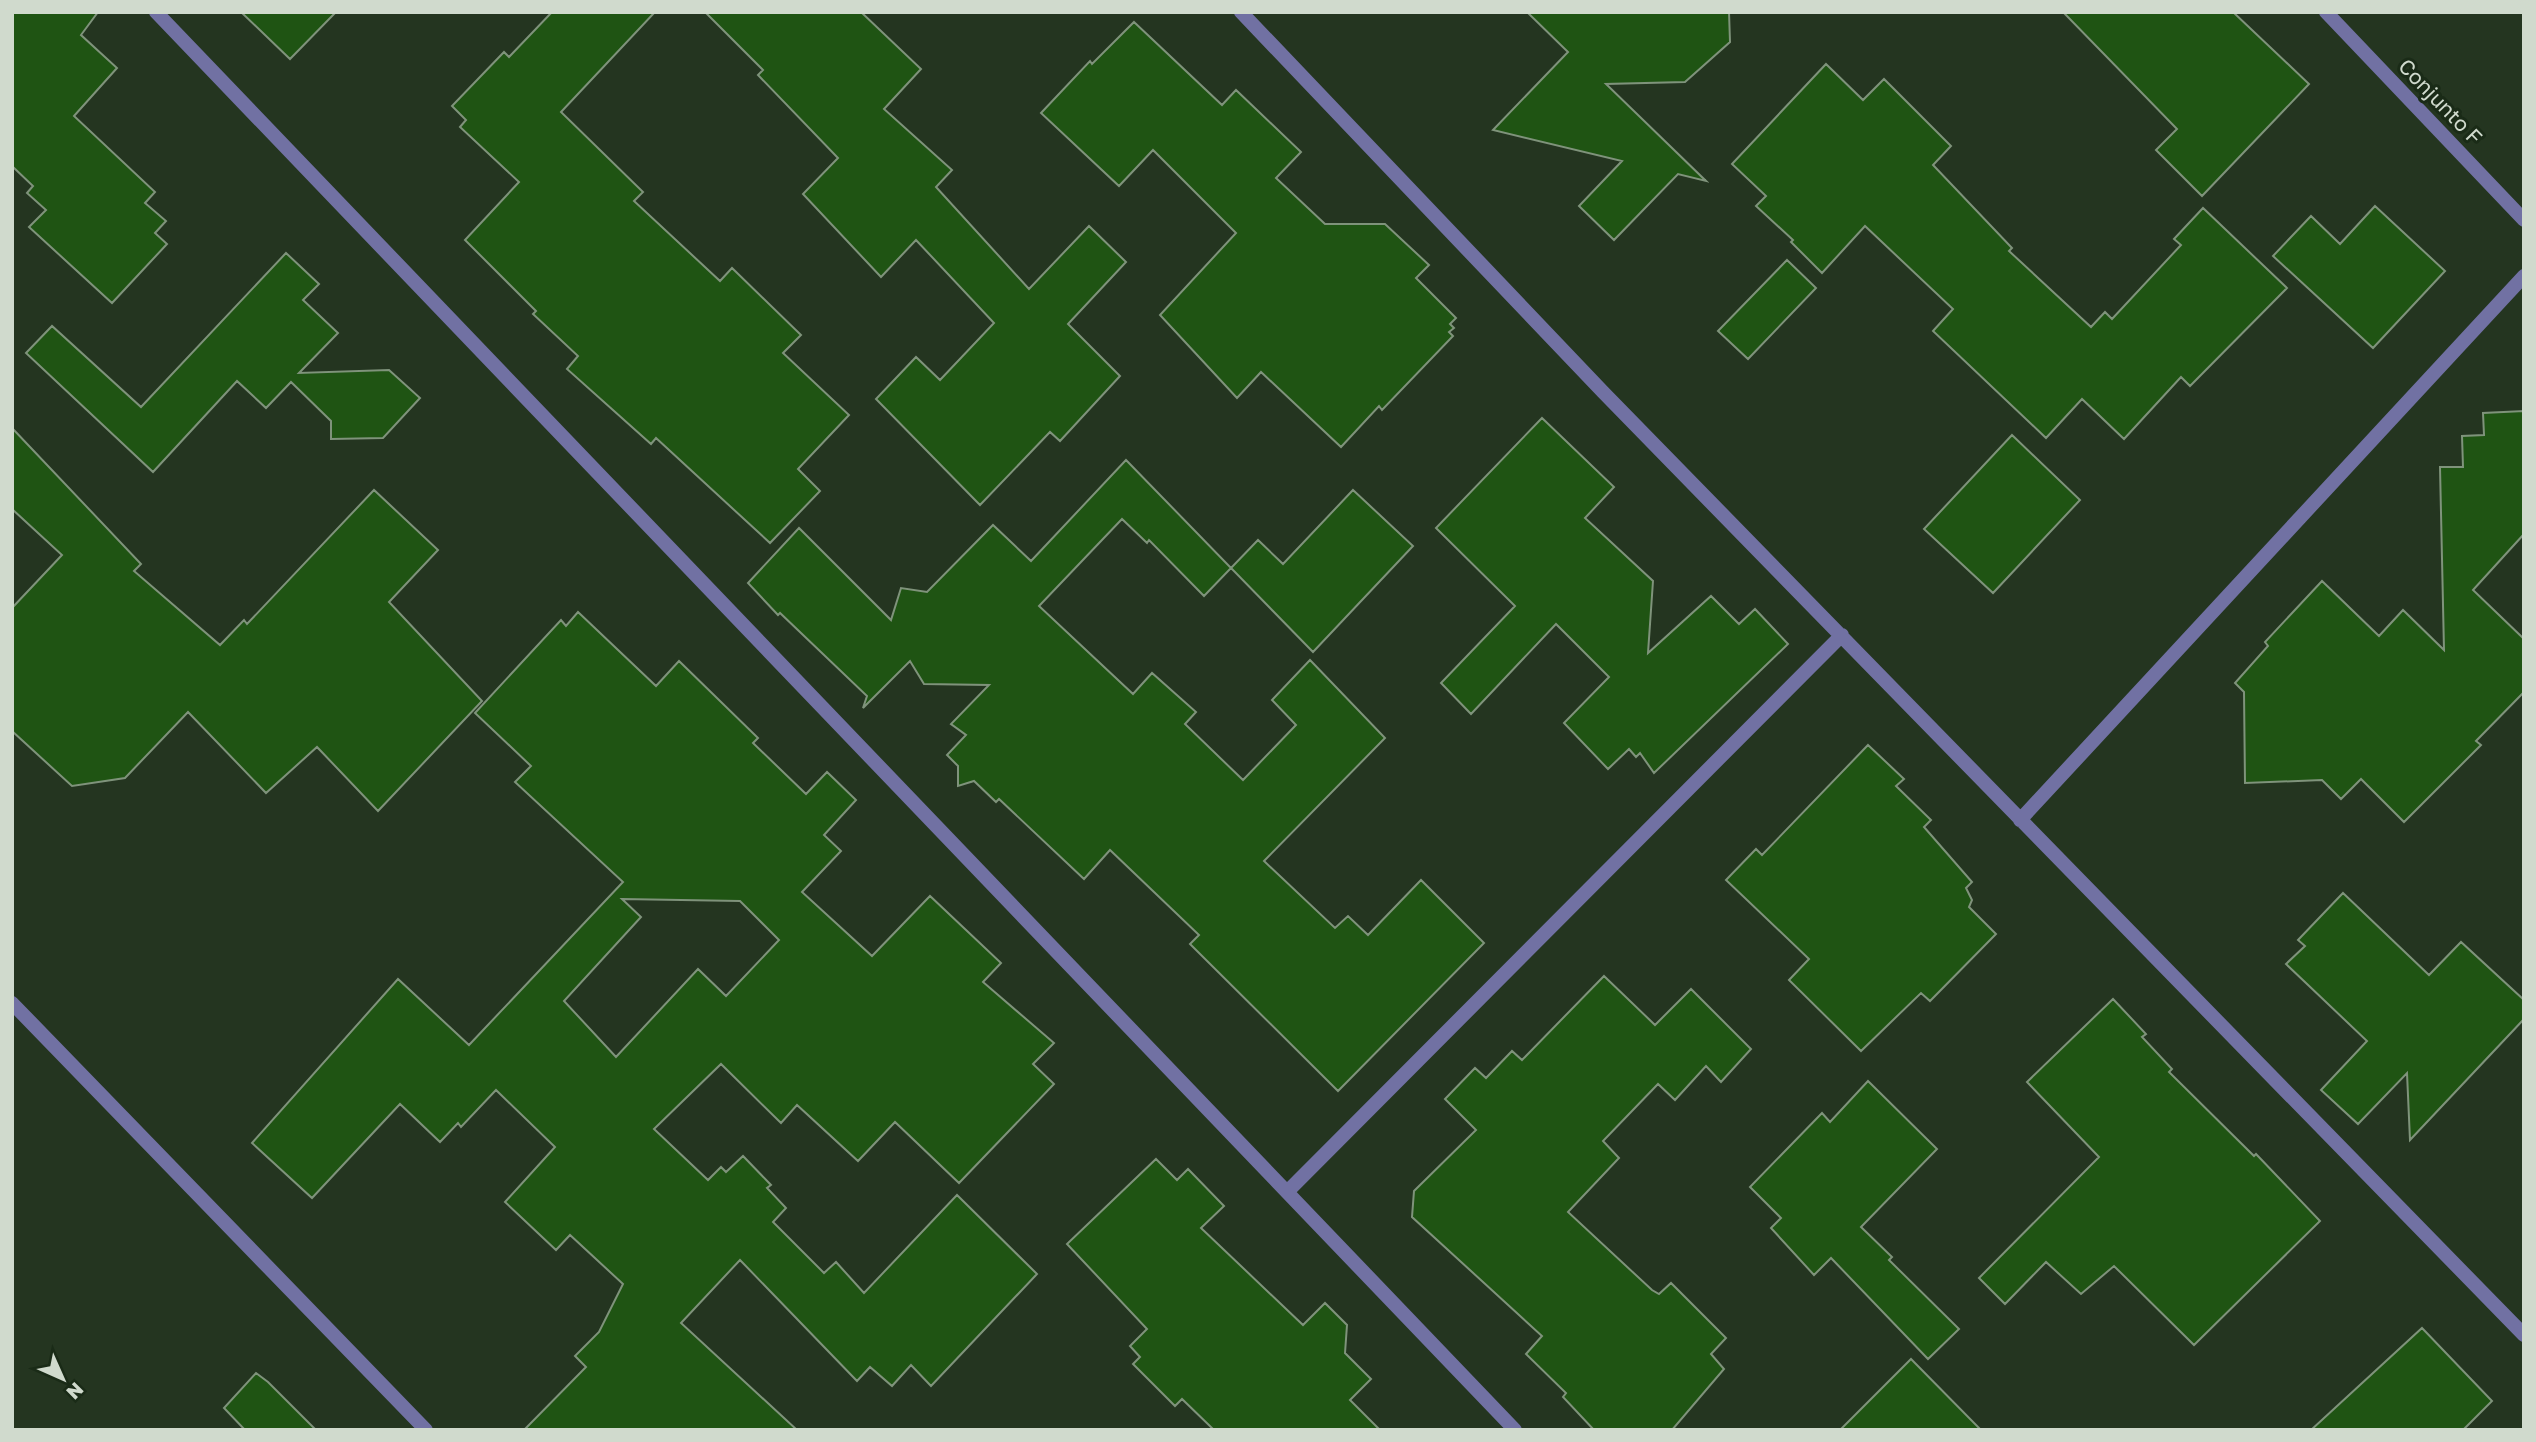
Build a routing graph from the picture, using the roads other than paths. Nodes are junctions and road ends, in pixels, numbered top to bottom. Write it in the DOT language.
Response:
graph roads {
  1 [pos="156,12"];
  2 [pos="1241,12"];
  3 [pos="2326,12"];
  4 [pos="2524,220"];
  5 [pos="2524,276"];
  6 [pos="1842,635"];
  7 [pos="2020,820"];
  8 [pos="12,1003"];
  9 [pos="1287,1192"];
  10 [pos="2524,1335"];
  11 [pos="426,1430"];
  12 [pos="1515,1430"];
  1 -- 9 [label="street"];
  2 -- 6 [label="street"];
  3 -- 4 [label="street, Conjunto F"];
  5 -- 7 [label="street"];
  6 -- 7 [label="street"];
  6 -- 9 [label="street"];
  7 -- 10 [label="street"];
  8 -- 11 [label="street"];
  9 -- 12 [label="street"];
}
